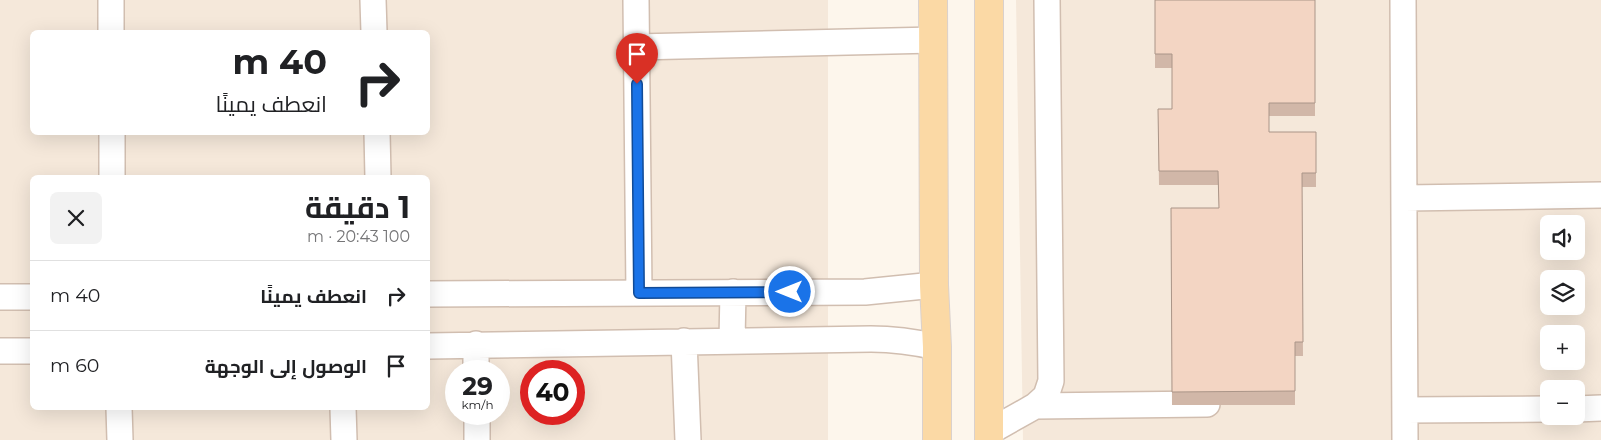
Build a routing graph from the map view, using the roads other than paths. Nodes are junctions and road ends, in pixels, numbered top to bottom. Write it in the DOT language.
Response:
graph roads {
  1 [pos="111,0"];
  2 [pos="373,0"];
  3 [pos="636,0"];
  4 [pos="932,0"];
  5 [pos="989,0"];
  6 [pos="1046,0"];
  7 [pos="1403,0"];
  8 [pos="111,30"];
  9 [pos="374,30"];
  10 [pos="934,40"];
  11 [pos="637,47"];
  12 [pos="112,135"];
  13 [pos="376,135"];
  14 [pos="112,175"];
  15 [pos="378,175"];
  16 [pos="1601,195"];
  17 [pos="1405,198"];
  18 [pos="934,285"];
  19 [pos="733,292"];
  20 [pos="639,293"];
  21 [pos="430,294"];
  22 [pos="30,296"];
  23 [pos="0,297"];
  24 [pos="732,340"];
  25 [pos="684,341"];
  26 [pos="476,344"];
  27 [pos="430,346"];
  28 [pos="937,347"];
  29 [pos="0,351"];
  30 [pos="30,351"];
  31 [pos="476,360"];
  32 [pos="1234,404"];
  33 [pos="1035,406"];
  34 [pos="1585,408"];
  35 [pos="1601,408"];
  36 [pos="1540,409"];
  37 [pos="119,410"];
  38 [pos="344,410"];
  39 [pos="1405,410"];
  40 [pos="477,425"];
  41 [pos="990,436"];
  42 [pos="120,440"];
  43 [pos="344,440"];
  44 [pos="478,440"];
  45 [pos="688,440"];
  46 [pos="937,440"];
  47 [pos="1405,440"];
  1 -- 8 [label="street"];
  2 -- 9 [label="street"];
  3 -- 11 [label="street"];
  4 -- 10 [label="main road"];
  5 -- 41 [label="main road"];
  6 -- 33 [label="street"];
  7 -- 17 [label="street"];
  10 -- 11 [label="street"];
  10 -- 18 [label="main road"];
  11 -- 20 [label="street"];
  12 -- 14 [label="street"];
  13 -- 15 [label="street"];
  16 -- 17 [label="street"];
  17 -- 39 [label="street"];
  18 -- 19 [label="street"];
  18 -- 28 [label="main road"];
  19 -- 20 [label="street"];
  19 -- 24 [label="street"];
  20 -- 21 [label="street"];
  22 -- 23 [label="street"];
  24 -- 25 [label="street"];
  24 -- 28 [label="street"];
  25 -- 26 [label="street"];
  25 -- 45 [label="street"];
  26 -- 27 [label="street"];
  26 -- 31 [label="street"];
  28 -- 46 [label="main road"];
  29 -- 30 [label="street"];
  32 -- 33 [label="street"];
  33 -- 41 [label="street"];
  34 -- 35 [label="street"];
  36 -- 39 [label="street"];
  37 -- 42 [label="street"];
  38 -- 43 [label="street"];
  39 -- 47 [label="street"];
  40 -- 44 [label="street"];
}
